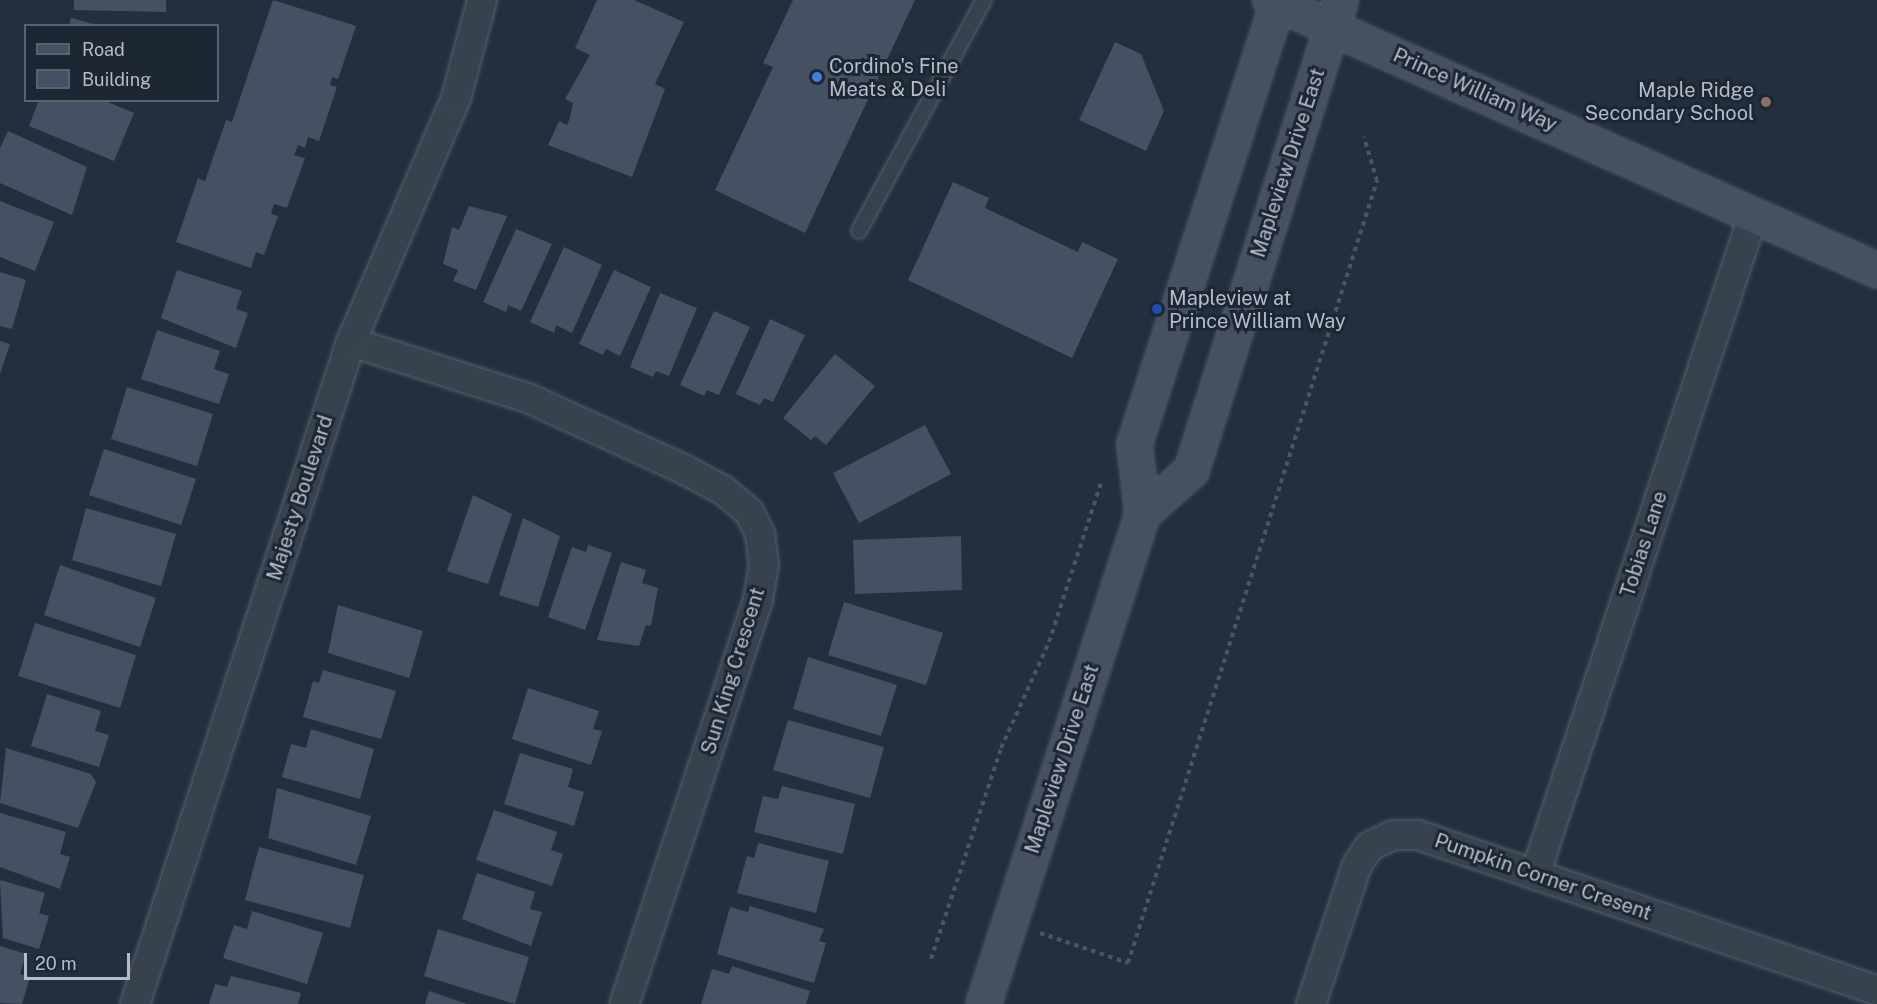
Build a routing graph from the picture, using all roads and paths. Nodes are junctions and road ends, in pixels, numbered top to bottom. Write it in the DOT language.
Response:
graph roads {
  1 [pos="482,0"];
  2 [pos="984,0"];
  3 [pos="1275,1"];
  4 [pos="1336,13"];
  5 [pos="1364,137"];
  6 [pos="1754,213"];
  7 [pos="859,231"];
  8 [pos="1877,270"];
  9 [pos="351,342"];
  10 [pos="1104,474"];
  11 [pos="1142,514"];
  12 [pos="1535,875"];
  13 [pos="1009,922"];
  14 [pos="931,959"];
  15 [pos="1877,990"];
  16 [pos="135,1004"];
  17 [pos="624,1004"];
  18 [pos="983,1004"];
  19 [pos="1311,1004"];
  1 -- 9 [label="street, Majesty Boulevard"];
  2 -- 7 [label="lane"];
  3 -- 4 [label="main road, Prince William Way"];
  3 -- 11 [label="main road, Mapleview Drive East"];
  4 -- 6 [label="main road, Prince William Way"];
  4 -- 11 [label="main road, Mapleview Drive East"];
  5 -- 13 [label="path"];
  6 -- 8 [label="main road, Prince William Way"];
  6 -- 12 [label="street, Tobias Lane"];
  9 -- 16 [label="street, Majesty Boulevard"];
  9 -- 17 [label="street, Sun King Crescent"];
  10 -- 14 [label="path"];
  11 -- 13 [label="main road, Mapleview Drive East"];
  12 -- 15 [label="street, Pumpkin Corner Cresent"];
  12 -- 19 [label="street, Pumpkin Corner Cresent"];
  13 -- 18 [label="main road, Mapleview Drive East"];
}
